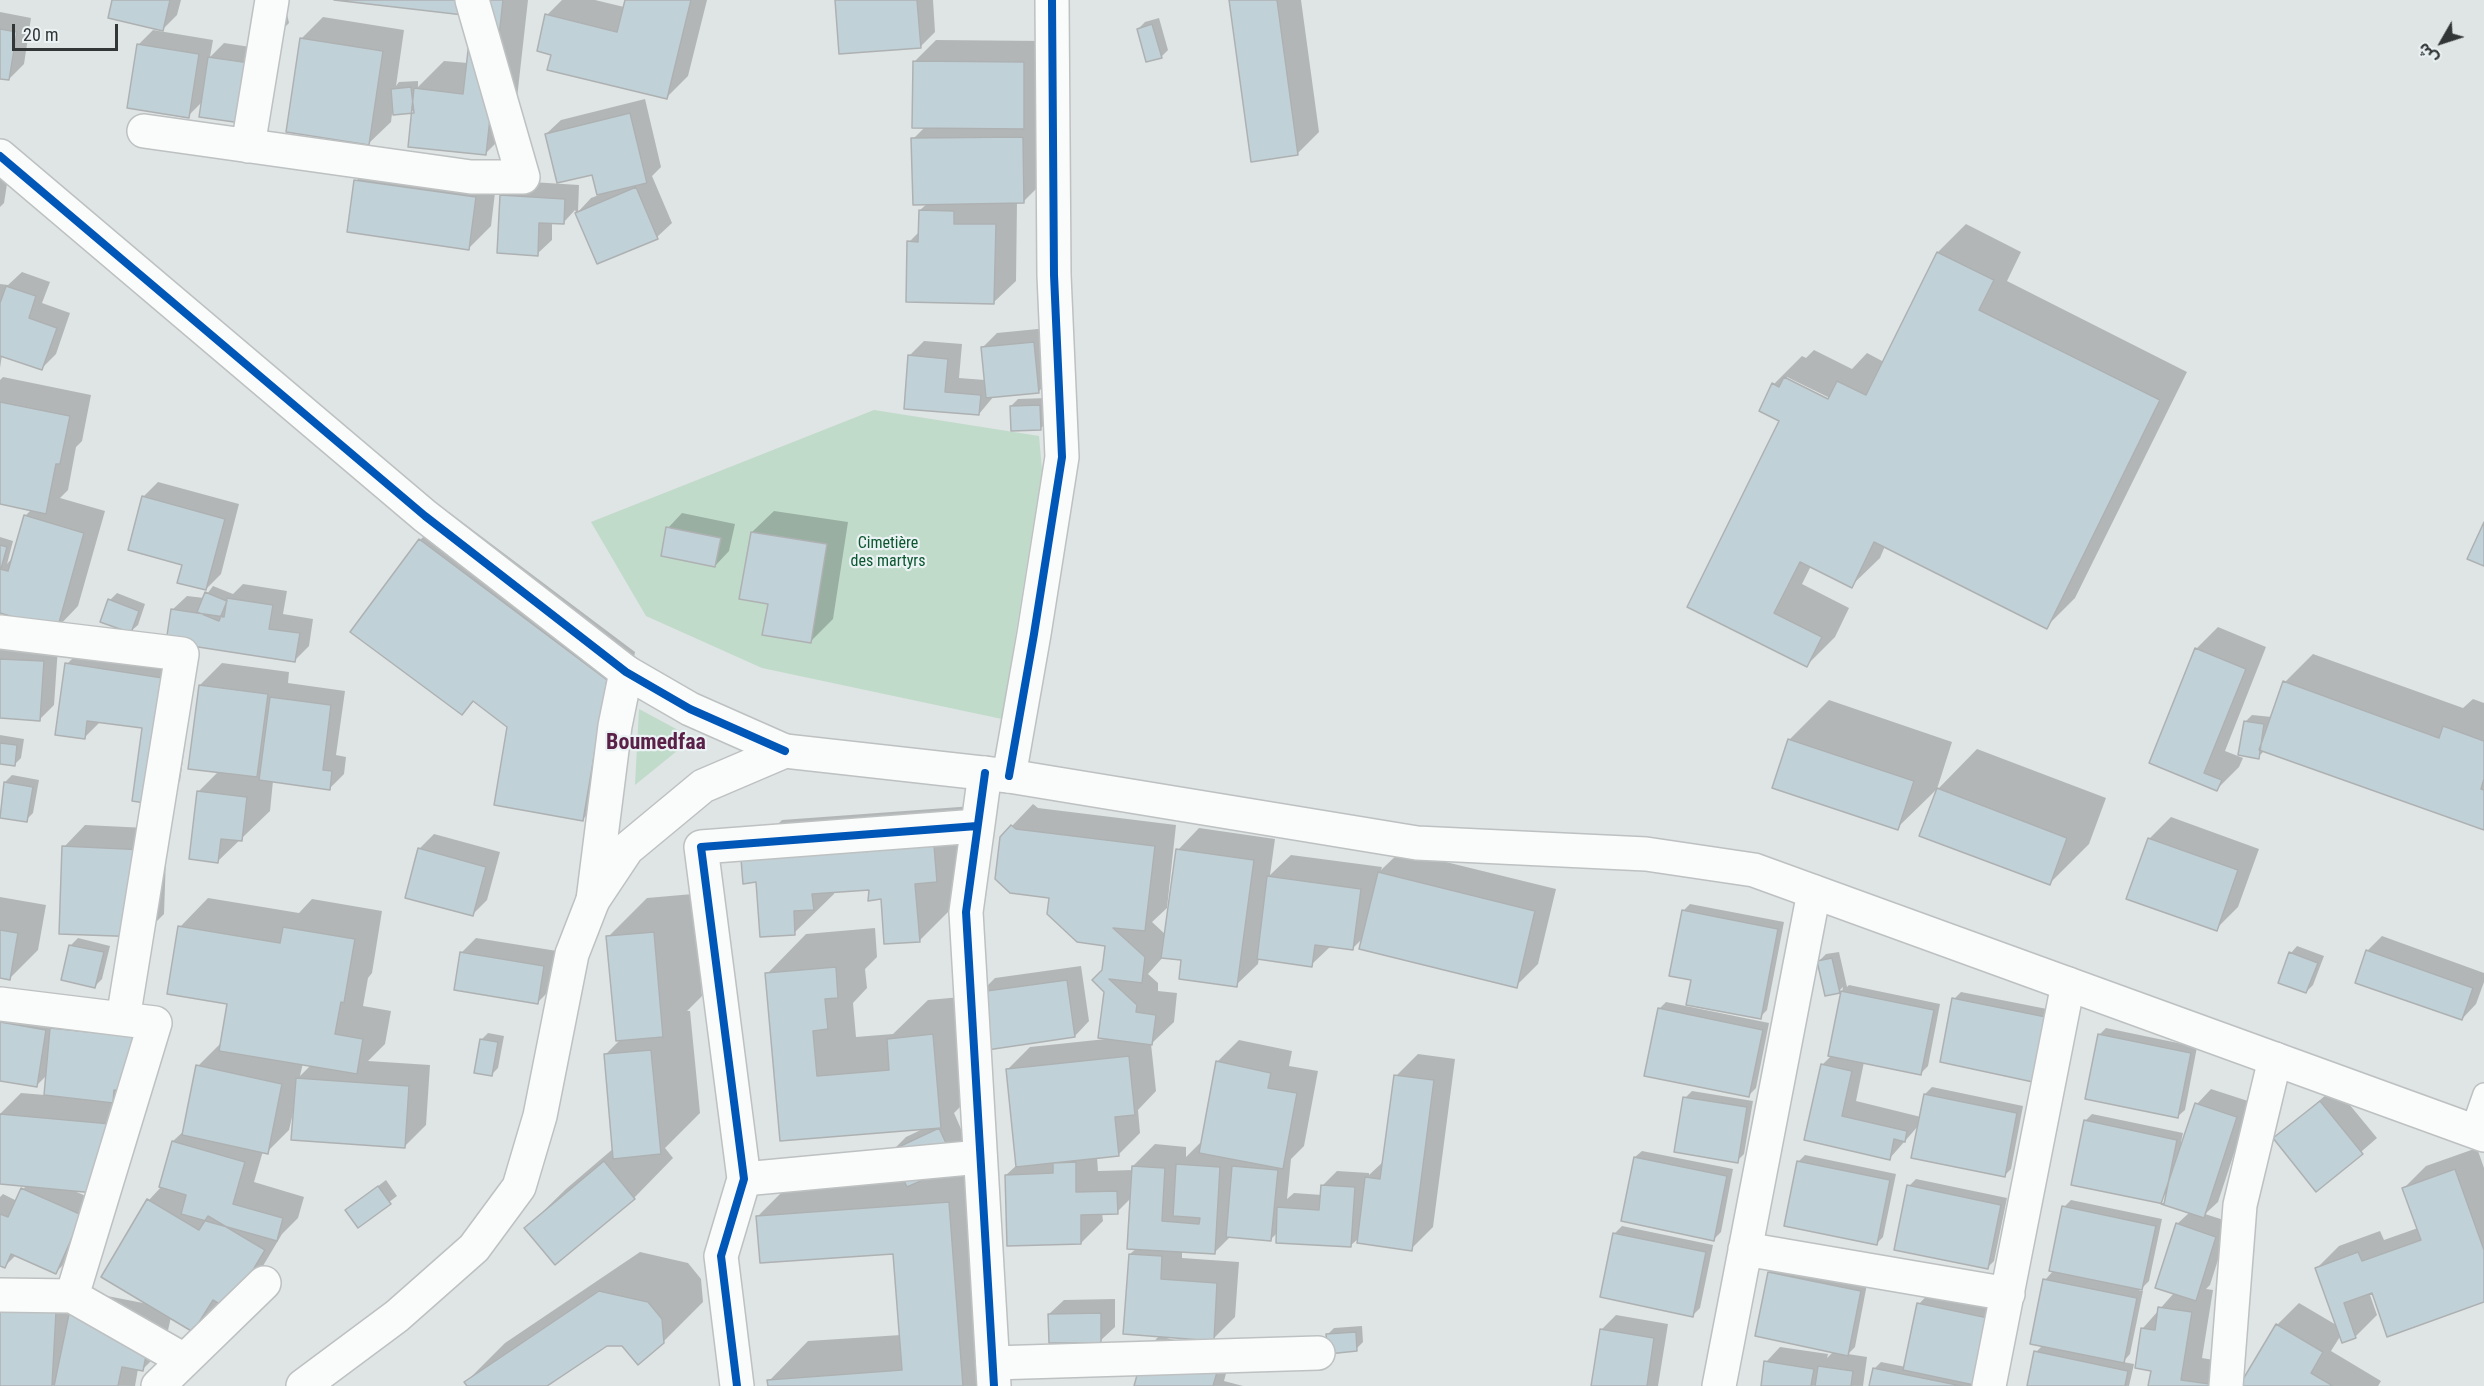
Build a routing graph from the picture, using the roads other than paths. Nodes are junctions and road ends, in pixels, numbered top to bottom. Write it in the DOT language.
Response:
graph roads {
  1 [pos="272,0"];
  2 [pos="472,0"];
  3 [pos="1052,0"];
  4 [pos="144,131"];
  5 [pos="248,146"];
  6 [pos="0,156"];
  7 [pos="0,632"];
  8 [pos="626,672"];
  9 [pos="785,752"];
  10 [pos="997,774"];
  11 [pos="678,806"];
  12 [pos="977,826"];
  13 [pos="701,847"];
  14 [pos="1814,892"];
  15 [pos="593,900"];
  16 [pos="2068,984"];
  17 [pos="0,1004"];
  18 [pos="123,1019"];
  19 [pos="2275,1059"];
  20 [pos="2484,1094"];
  21 [pos="2478,1133"];
  22 [pos="980,1157"];
  23 [pos="744,1179"];
  24 [pos="1745,1249"];
  25 [pos="264,1283"];
  26 [pos="2007,1294"];
  27 [pos="0,1295"];
  28 [pos="72,1296"];
  29 [pos="1318,1353"];
  30 [pos="184,1360"];
  31 [pos="993,1374"];
  32 [pos="158,1386"];
  33 [pos="303,1386"];
  34 [pos="737,1386"];
  35 [pos="1719,1386"];
  36 [pos="1989,1386"];
  37 [pos="2226,1386"];
  1 -- 5 [label="street"];
  2 -- 5 [label="street"];
  3 -- 10 [label="street"];
  4 -- 5 [label="street"];
  6 -- 8 [label="street"];
  7 -- 18 [label="street"];
  8 -- 9 [label="street"];
  8 -- 15 [label="street"];
  9 -- 10 [label="street"];
  9 -- 11 [label="street"];
  10 -- 12 [label="street"];
  10 -- 14 [label="street"];
  11 -- 13 [label="street"];
  11 -- 15 [label="street"];
  12 -- 13 [label="street"];
  12 -- 22 [label="street"];
  13 -- 23 [label="street"];
  14 -- 16 [label="street"];
  14 -- 24 [label="street"];
  15 -- 33 [label="street"];
  16 -- 19 [label="street"];
  16 -- 26 [label="street"];
  17 -- 18 [label="street"];
  18 -- 28 [label="street"];
  19 -- 21 [label="street"];
  19 -- 37 [label="street"];
  20 -- 21 [label="lane"];
  22 -- 23 [label="street"];
  22 -- 31 [label="street"];
  23 -- 34 [label="street"];
  24 -- 26 [label="street"];
  24 -- 35 [label="street"];
  25 -- 30 [label="street"];
  26 -- 36 [label="street"];
  27 -- 28 [label="street"];
  28 -- 30 [label="street"];
  29 -- 31 [label="street"];
  30 -- 32 [label="street"];
}
